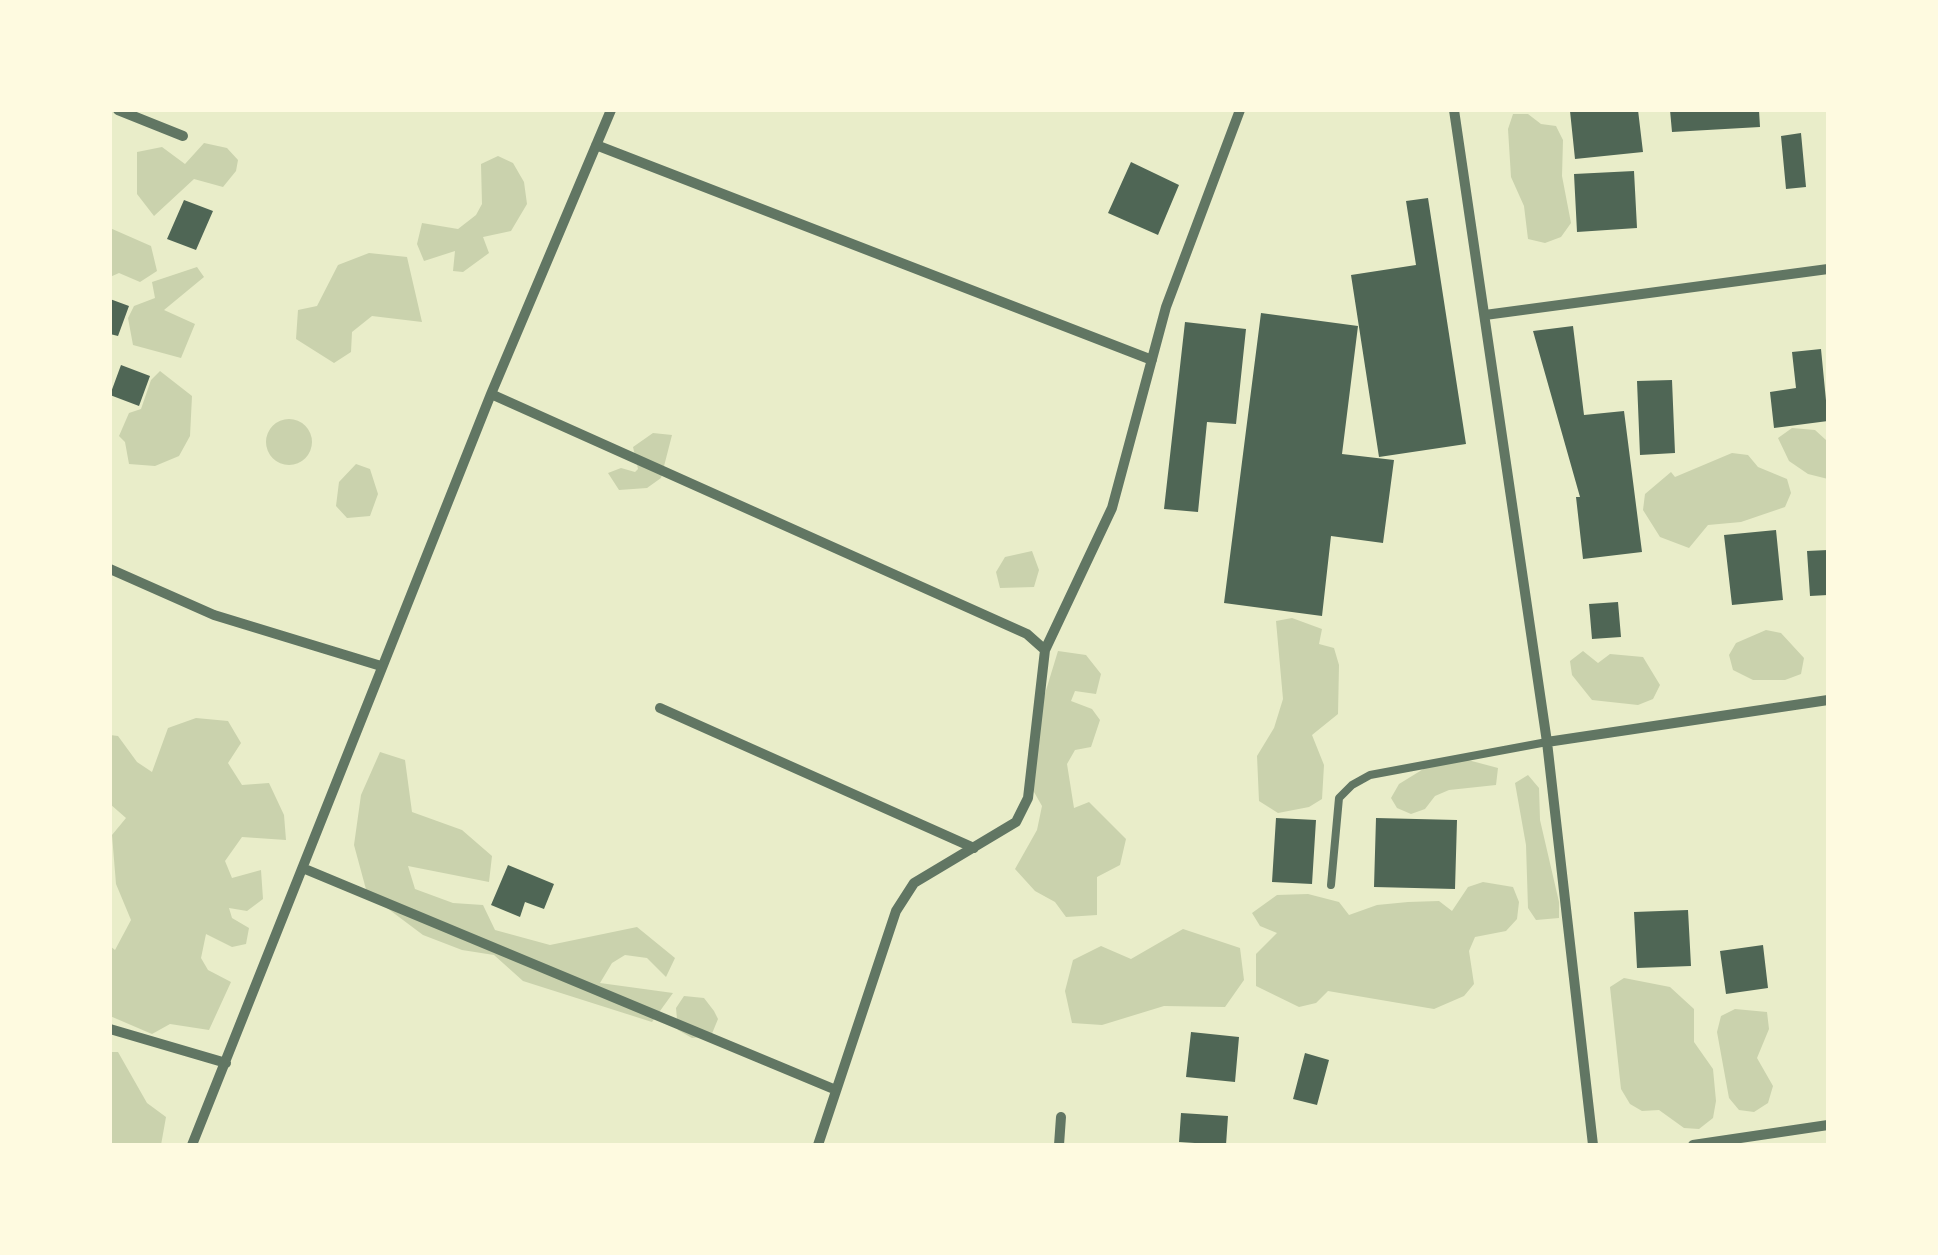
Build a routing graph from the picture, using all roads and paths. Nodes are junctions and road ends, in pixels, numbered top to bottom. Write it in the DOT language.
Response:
graph roads {
  1 [pos="118,110"];
  2 [pos="612,110"];
  3 [pos="1240,110"];
  4 [pos="1454,110"];
  5 [pos="183,136"];
  6 [pos="596,145"];
  7 [pos="1828,269"];
  8 [pos="1485,315"];
  9 [pos="1152,360"];
  10 [pos="490,394"];
  11 [pos="110,569"];
  12 [pos="1045,650"];
  13 [pos="381,666"];
  14 [pos="1828,700"];
  15 [pos="660,708"];
  16 [pos="1548,742"];
  17 [pos="974,848"];
  18 [pos="305,869"];
  19 [pos="1331,885"];
  20 [pos="110,1029"];
  21 [pos="226,1062"];
  22 [pos="836,1090"];
  23 [pos="1061,1117"];
  24 [pos="1828,1124"];
  25 [pos="192,1145"];
  26 [pos="818,1145"];
  27 [pos="1058,1145"];
  28 [pos="1593,1145"];
  29 [pos="1693,1145"];
  1 -- 5 [label="street"];
  2 -- 6 [label="street"];
  3 -- 9 [label="street"];
  4 -- 8 [label="street"];
  6 -- 9 [label="street"];
  6 -- 10 [label="street"];
  7 -- 8 [label="street"];
  8 -- 16 [label="street"];
  9 -- 12 [label="street"];
  10 -- 12 [label="street"];
  10 -- 13 [label="street"];
  11 -- 13 [label="street"];
  12 -- 17 [label="street"];
  13 -- 18 [label="street"];
  14 -- 16 [label="street"];
  15 -- 17 [label="street"];
  16 -- 19 [label="lane"];
  16 -- 28 [label="street"];
  17 -- 22 [label="street"];
  18 -- 21 [label="street"];
  18 -- 22 [label="street"];
  20 -- 21 [label="street"];
  21 -- 25 [label="street"];
  22 -- 26 [label="street"];
  23 -- 27 [label="street"];
  24 -- 29 [label="street"];
}
